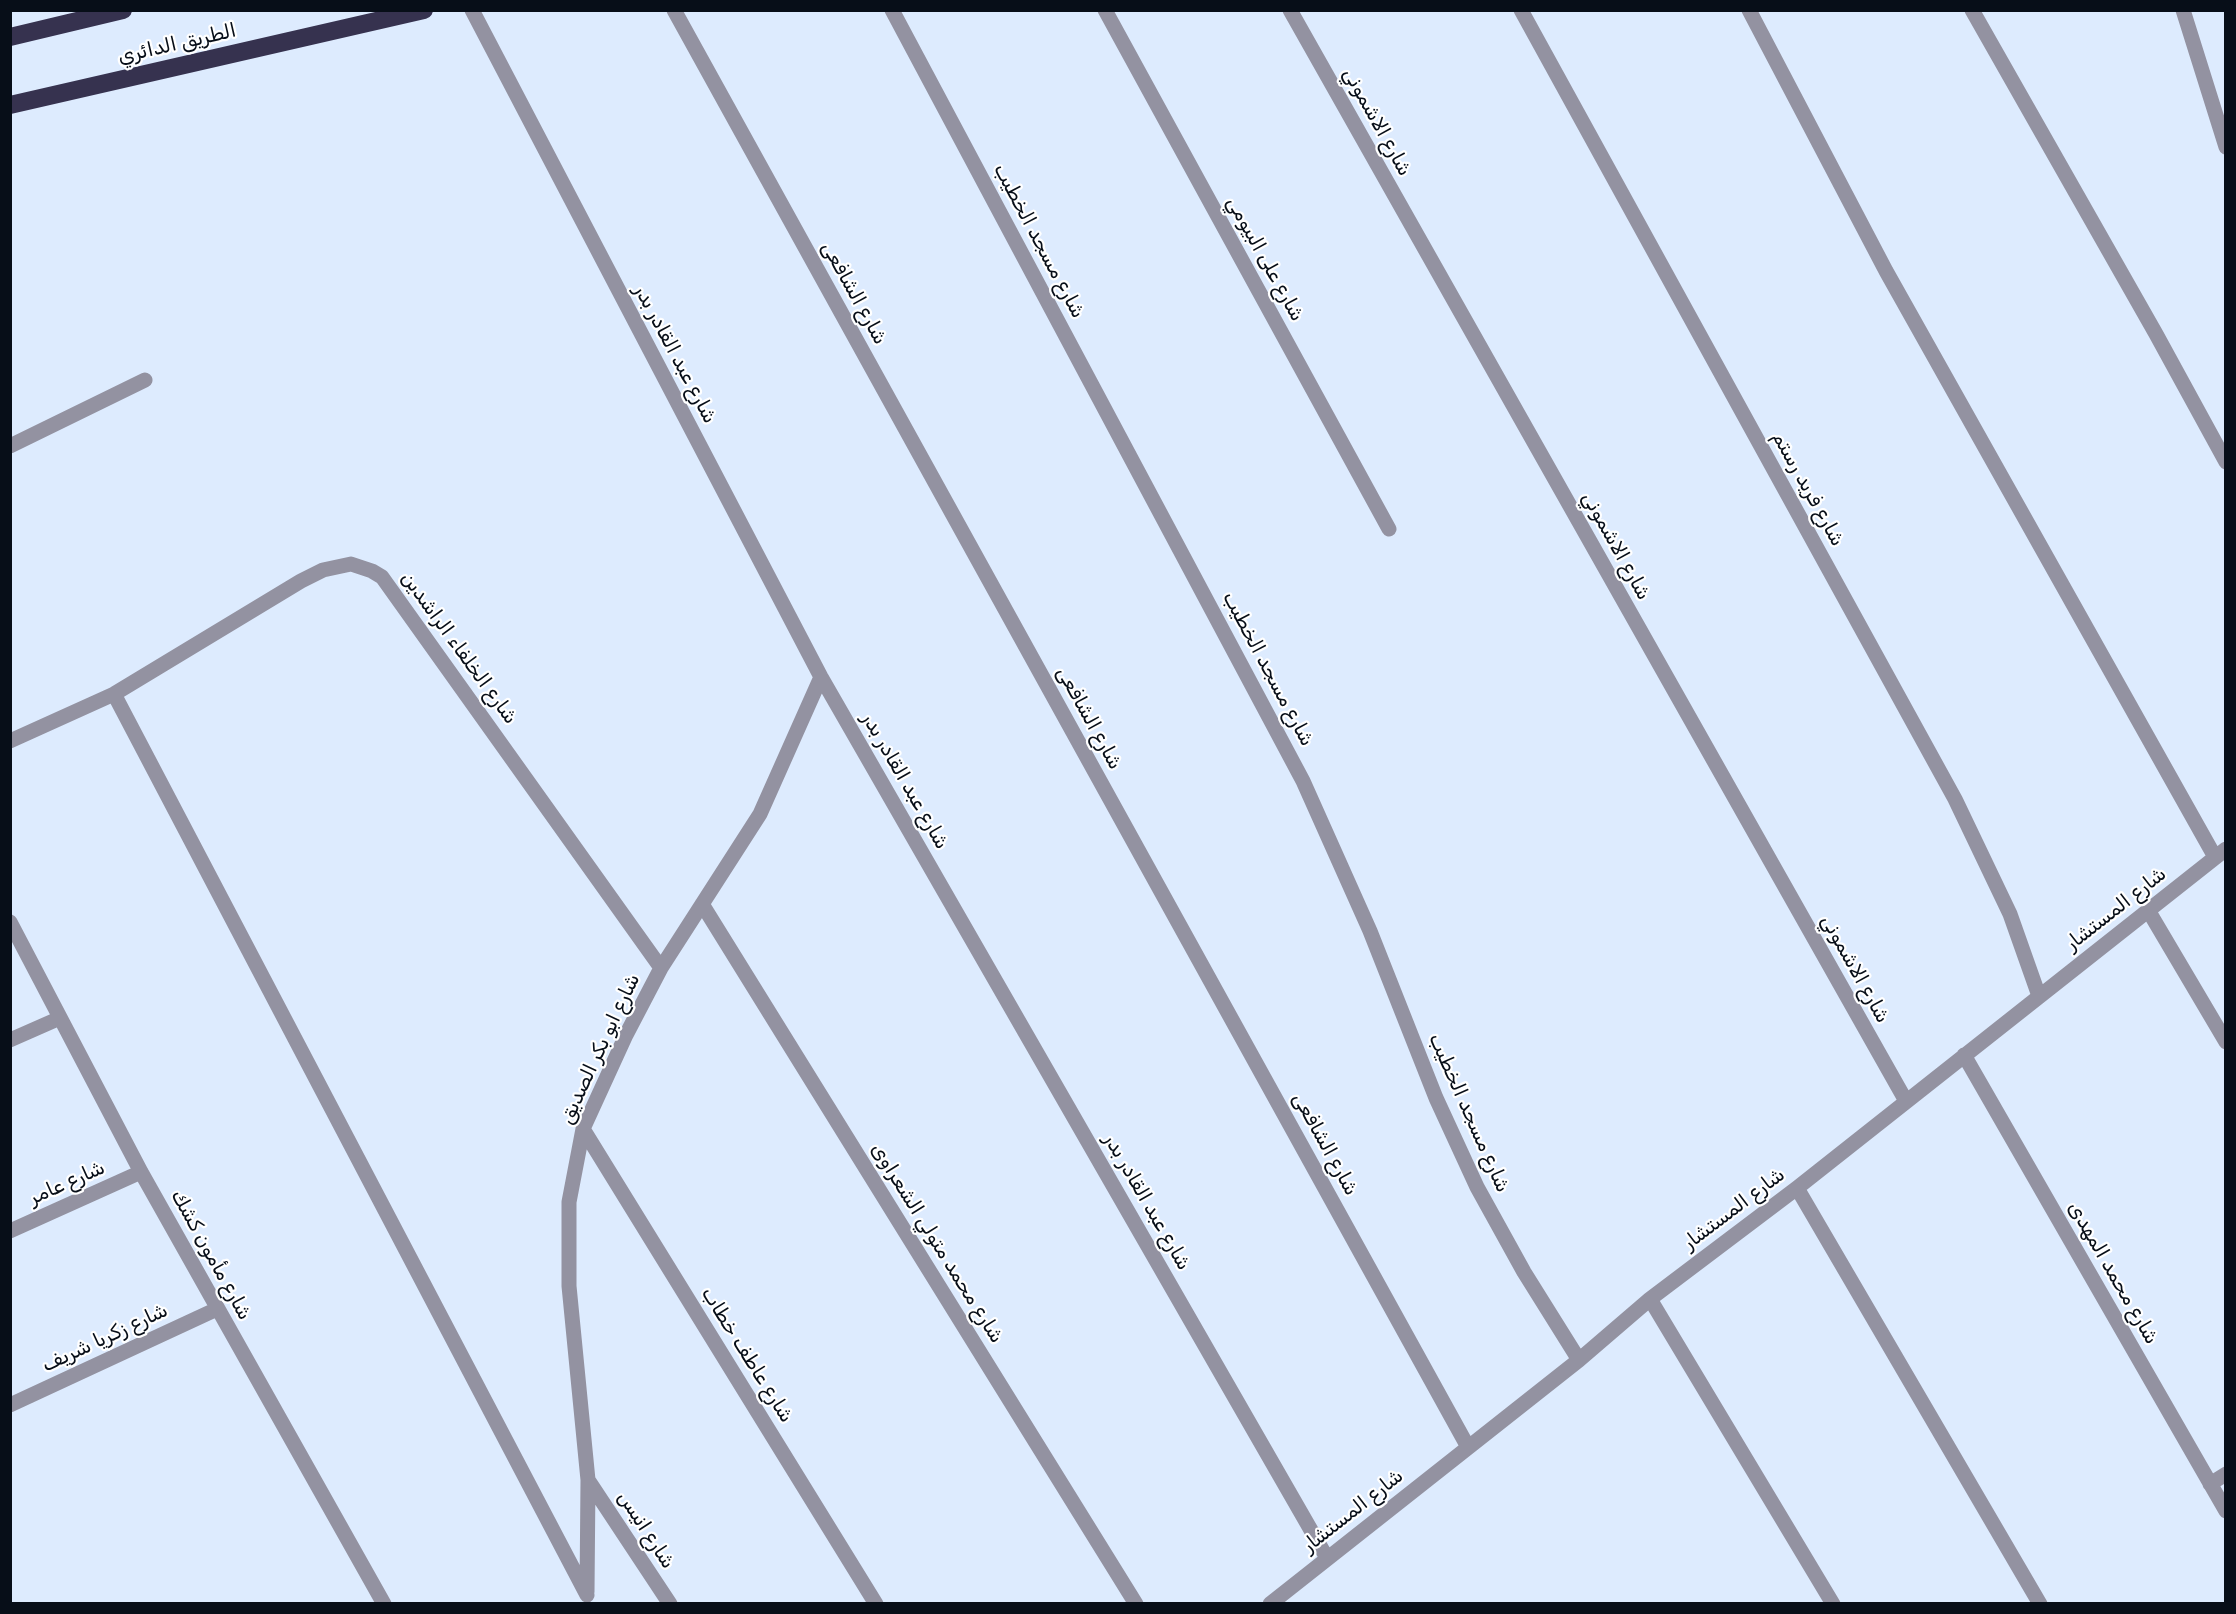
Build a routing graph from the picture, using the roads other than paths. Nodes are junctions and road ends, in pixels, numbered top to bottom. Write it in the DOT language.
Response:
graph roads {
  1 [pos="123,10"];
  2 [pos="424,10"];
  3 [pos="472,10"];
  4 [pos="674,10"];
  5 [pos="892,10"];
  6 [pos="1105,10"];
  7 [pos="1290,10"];
  8 [pos="1521,10"];
  9 [pos="1749,10"];
  10 [pos="1972,10"];
  11 [pos="2183,10"];
  12 [pos="10,37"];
  13 [pos="10,105"];
  14 [pos="2226,147"];
  15 [pos="145,380"];
  16 [pos="10,446"];
  17 [pos="2226,462"];
  18 [pos="1389,529"];
  19 [pos="821,676"];
  20 [pos="114,694"];
  21 [pos="10,741"];
  22 [pos="2220,853"];
  23 [pos="702,904"];
  24 [pos="2148,910"];
  25 [pos="10,922"];
  26 [pos="661,968"];
  27 [pos="2039,996"];
  28 [pos="60,1018"];
  29 [pos="10,1040"];
  30 [pos="2226,1042"];
  31 [pos="1964,1055"];
  32 [pos="1905,1101"];
  33 [pos="583,1129"];
  34 [pos="141,1172"];
  35 [pos="1797,1188"];
  36 [pos="10,1231"];
  37 [pos="1650,1299"];
  38 [pos="217,1309"];
  39 [pos="1579,1360"];
  40 [pos="10,1405"];
  41 [pos="1468,1447"];
  42 [pos="2226,1474"];
  43 [pos="588,1480"];
  44 [pos="2210,1484"];
  45 [pos="2226,1511"];
  46 [pos="1327,1558"];
  47 [pos="587,1599"];
  48 [pos="384,1604"];
  49 [pos="670,1604"];
  50 [pos="876,1604"];
  51 [pos="1136,1604"];
  52 [pos="1270,1604"];
  53 [pos="1833,1604"];
  54 [pos="2040,1604"];
  1 -- 12 [label="highway"];
  2 -- 13 [label="highway, الطريق الدائري"];
  3 -- 19 [label="street, شارع عبد القادر بدر"];
  4 -- 41 [label="street, شارع الشافعى"];
  5 -- 39 [label="street, شارع مسجد الخطيب"];
  6 -- 18 [label="street, شارع على البيومي"];
  7 -- 32 [label="street, شارع الاشموني"];
  8 -- 27 [label="street, شارع فريد رستم"];
  9 -- 22 [label="street"];
  10 -- 17 [label="street"];
  11 -- 14 [label="street"];
  15 -- 16 [label="street"];
  19 -- 23 [label="street, شارع ابو بكر الصديق"];
  19 -- 46 [label="street, شارع عبد القادر بدر"];
  20 -- 21 [label="street, شارع الخلفاء الراشدين"];
  20 -- 26 [label="street, شارع الخلفاء الراشدين"];
  20 -- 47 [label="street"];
  22 -- 24 [label="street, شارع المستشار"];
  23 -- 26 [label="street, شارع ابو بكر الصديق"];
  23 -- 51 [label="street, شارع محمد متولي الشعراوى"];
  24 -- 27 [label="street, شارع المستشار"];
  24 -- 30 [label="street"];
  25 -- 28 [label="street, شارع مأمون كشك"];
  26 -- 33 [label="street, شارع ابو بكر الصديق"];
  27 -- 31 [label="street, شارع المستشار"];
  28 -- 29 [label="street"];
  28 -- 34 [label="street, شارع مأمون كشك"];
  31 -- 32 [label="street, شارع المستشار"];
  31 -- 44 [label="street, شارع محمد المهدى"];
  32 -- 35 [label="street, شارع المستشار"];
  33 -- 43 [label="street, شارع ابو بكر الصديق"];
  33 -- 50 [label="street, شارع عاطف خطاب"];
  34 -- 36 [label="street, شارع عامر"];
  34 -- 38 [label="street, شارع مأمون كشك"];
  35 -- 37 [label="street, شارع المستشار"];
  35 -- 54 [label="street"];
  37 -- 39 [label="street, شارع المستشار"];
  37 -- 53 [label="street"];
  38 -- 40 [label="street, شارع زكريا شريف"];
  38 -- 48 [label="street, شارع مأمون كشك"];
  39 -- 41 [label="street, شارع المستشار"];
  41 -- 46 [label="street, شارع المستشار"];
  42 -- 44 [label="street"];
  43 -- 47 [label="street, شارع ابو بكر الصديق"];
  43 -- 49 [label="street, شارع انيس"];
  44 -- 45 [label="street, شارع محمد المهدى"];
  46 -- 52 [label="street, شارع المستشار"];
}
